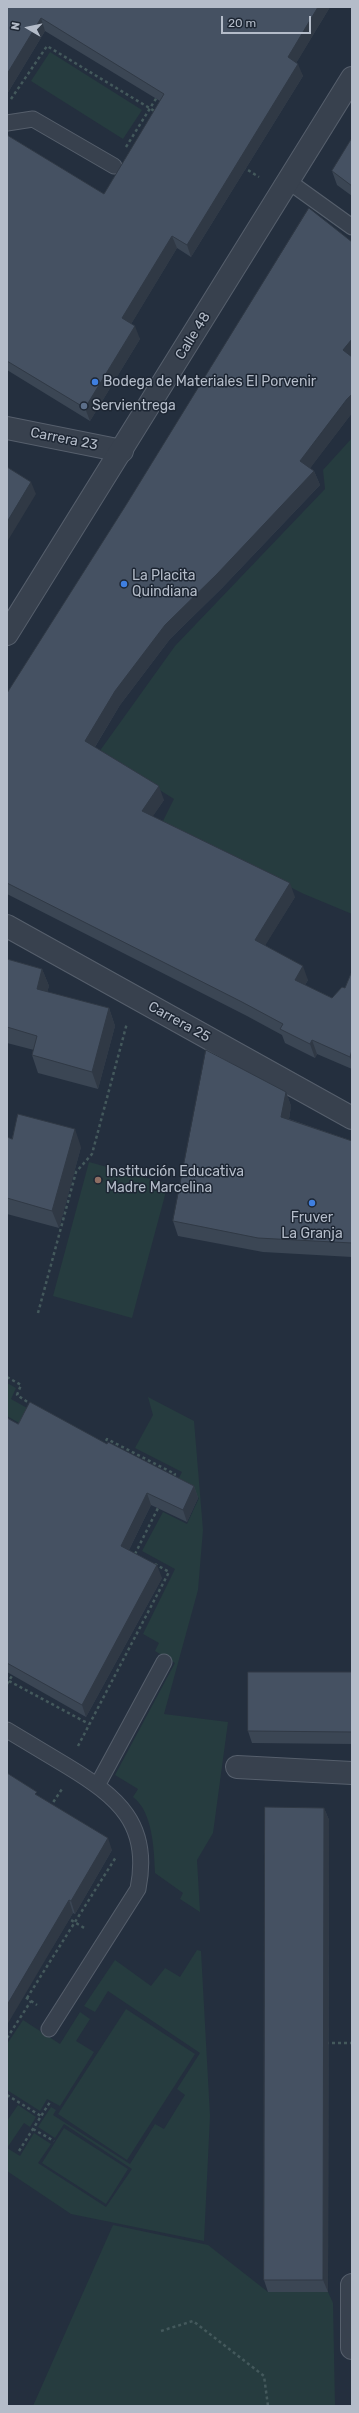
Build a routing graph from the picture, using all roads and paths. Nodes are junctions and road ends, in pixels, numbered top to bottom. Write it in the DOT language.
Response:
graph roads {
  1 [pos="352,78"];
  2 [pos="158,95"];
  3 [pos="7,105"];
  4 [pos="150,108"];
  5 [pos="163,116"];
  6 [pos="7,124"];
  7 [pos="114,166"];
  8 [pos="242,166"];
  9 [pos="284,186"];
  10 [pos="352,227"];
  11 [pos="7,428"];
  12 [pos="122,451"];
  13 [pos="7,634"];
  14 [pos="7,926"];
  15 [pos="137,999"];
  16 [pos="352,1118"];
  17 [pos="38,1313"];
  18 [pos="7,1377"];
  19 [pos="30,1412"];
  20 [pos="98,1440"];
  21 [pos="105,1444"];
  22 [pos="101,1450"];
  23 [pos="172,1481"];
  24 [pos="162,1500"];
  25 [pos="128,1550"];
  26 [pos="135,1554"];
  27 [pos="142,1557"];
  28 [pos="149,1561"];
  29 [pos="122,1645"];
  30 [pos="129,1649"];
  31 [pos="164,1662"];
  32 [pos="16,1668"];
  33 [pos="8,1683"];
  34 [pos="89,1724"];
  35 [pos="7,1730"];
  36 [pos="237,1767"];
  37 [pos="71,1768"];
  38 [pos="352,1773"];
  39 [pos="98,1784"];
  40 [pos="44,1802"];
  41 [pos="50,1806"];
  42 [pos="57,1810"];
  43 [pos="46,1812"];
  44 [pos="139,1842"];
  45 [pos="62,1914"];
  46 [pos="75,1922"];
  47 [pos="105,1941"];
  48 [pos="14,1990"];
  49 [pos="27,1998"];
  50 [pos="31,2001"];
  51 [pos="53,2023"];
  52 [pos="7,2038"];
  53 [pos="321,2043"];
  54 [pos="352,2043"];
  55 [pos="7,2095"];
  56 [pos="50,2102"];
  57 [pos="41,2116"];
  58 [pos="33,2129"];
  59 [pos="54,2141"];
  60 [pos="19,2151"];
  61 [pos="352,2285"];
  62 [pos="352,2313"];
  63 [pos="161,2331"];
  64 [pos="352,2348"];
  65 [pos="268,2406"];
  1 -- 9 [label="street, Calle 48"];
  2 -- 4 [label="path"];
  3 -- 4 [label="path"];
  4 -- 5 [label="path"];
  4 -- 7 [label="path"];
  6 -- 7 [label="lane"];
  8 -- 9 [label="path"];
  9 -- 10 [label="lane"];
  9 -- 12 [label="street, Calle 48"];
  11 -- 12 [label="street, Carrera 23"];
  12 -- 13 [label="street, Calle 48"];
  14 -- 15 [label="street, Carrera 25"];
  15 -- 16 [label="street, Carrera 25"];
  15 -- 17 [label="path"];
  18 -- 19 [label="path"];
  20 -- 21 [label="path"];
  21 -- 22 [label="path"];
  21 -- 23 [label="path"];
  24 -- 26 [label="path"];
  25 -- 26 [label="path"];
  26 -- 27 [label="path"];
  28 -- 30 [label="path"];
  29 -- 30 [label="path"];
  30 -- 34 [label="path"];
  31 -- 39 [label="lane"];
  32 -- 33 [label="path"];
  33 -- 34 [label="path"];
  34 -- 37 [label="path"];
  35 -- 37 [label="lane"];
  36 -- 38 [label="street"];
  37 -- 39 [label="lane"];
  37 -- 41 [label="path"];
  39 -- 44 [label="lane"];
  40 -- 41 [label="path"];
  41 -- 42 [label="path"];
  41 -- 43 [label="path"];
  44 -- 46 [label="path"];
  44 -- 47 [label="lane"];
  45 -- 46 [label="path"];
  46 -- 47 [label="path"];
  46 -- 49 [label="path"];
  47 -- 51 [label="lane"];
  48 -- 49 [label="path"];
  49 -- 50 [label="path"];
  50 -- 51 [label="path"];
  50 -- 52 [label="path"];
  53 -- 54 [label="path"];
  55 -- 57 [label="path"];
  56 -- 57 [label="path"];
  57 -- 58 [label="path"];
  58 -- 59 [label="path"];
  58 -- 60 [label="path"];
  61 -- 62 [label="street"];
  62 -- 64 [label="street"];
  63 -- 65 [label="path"];
}
